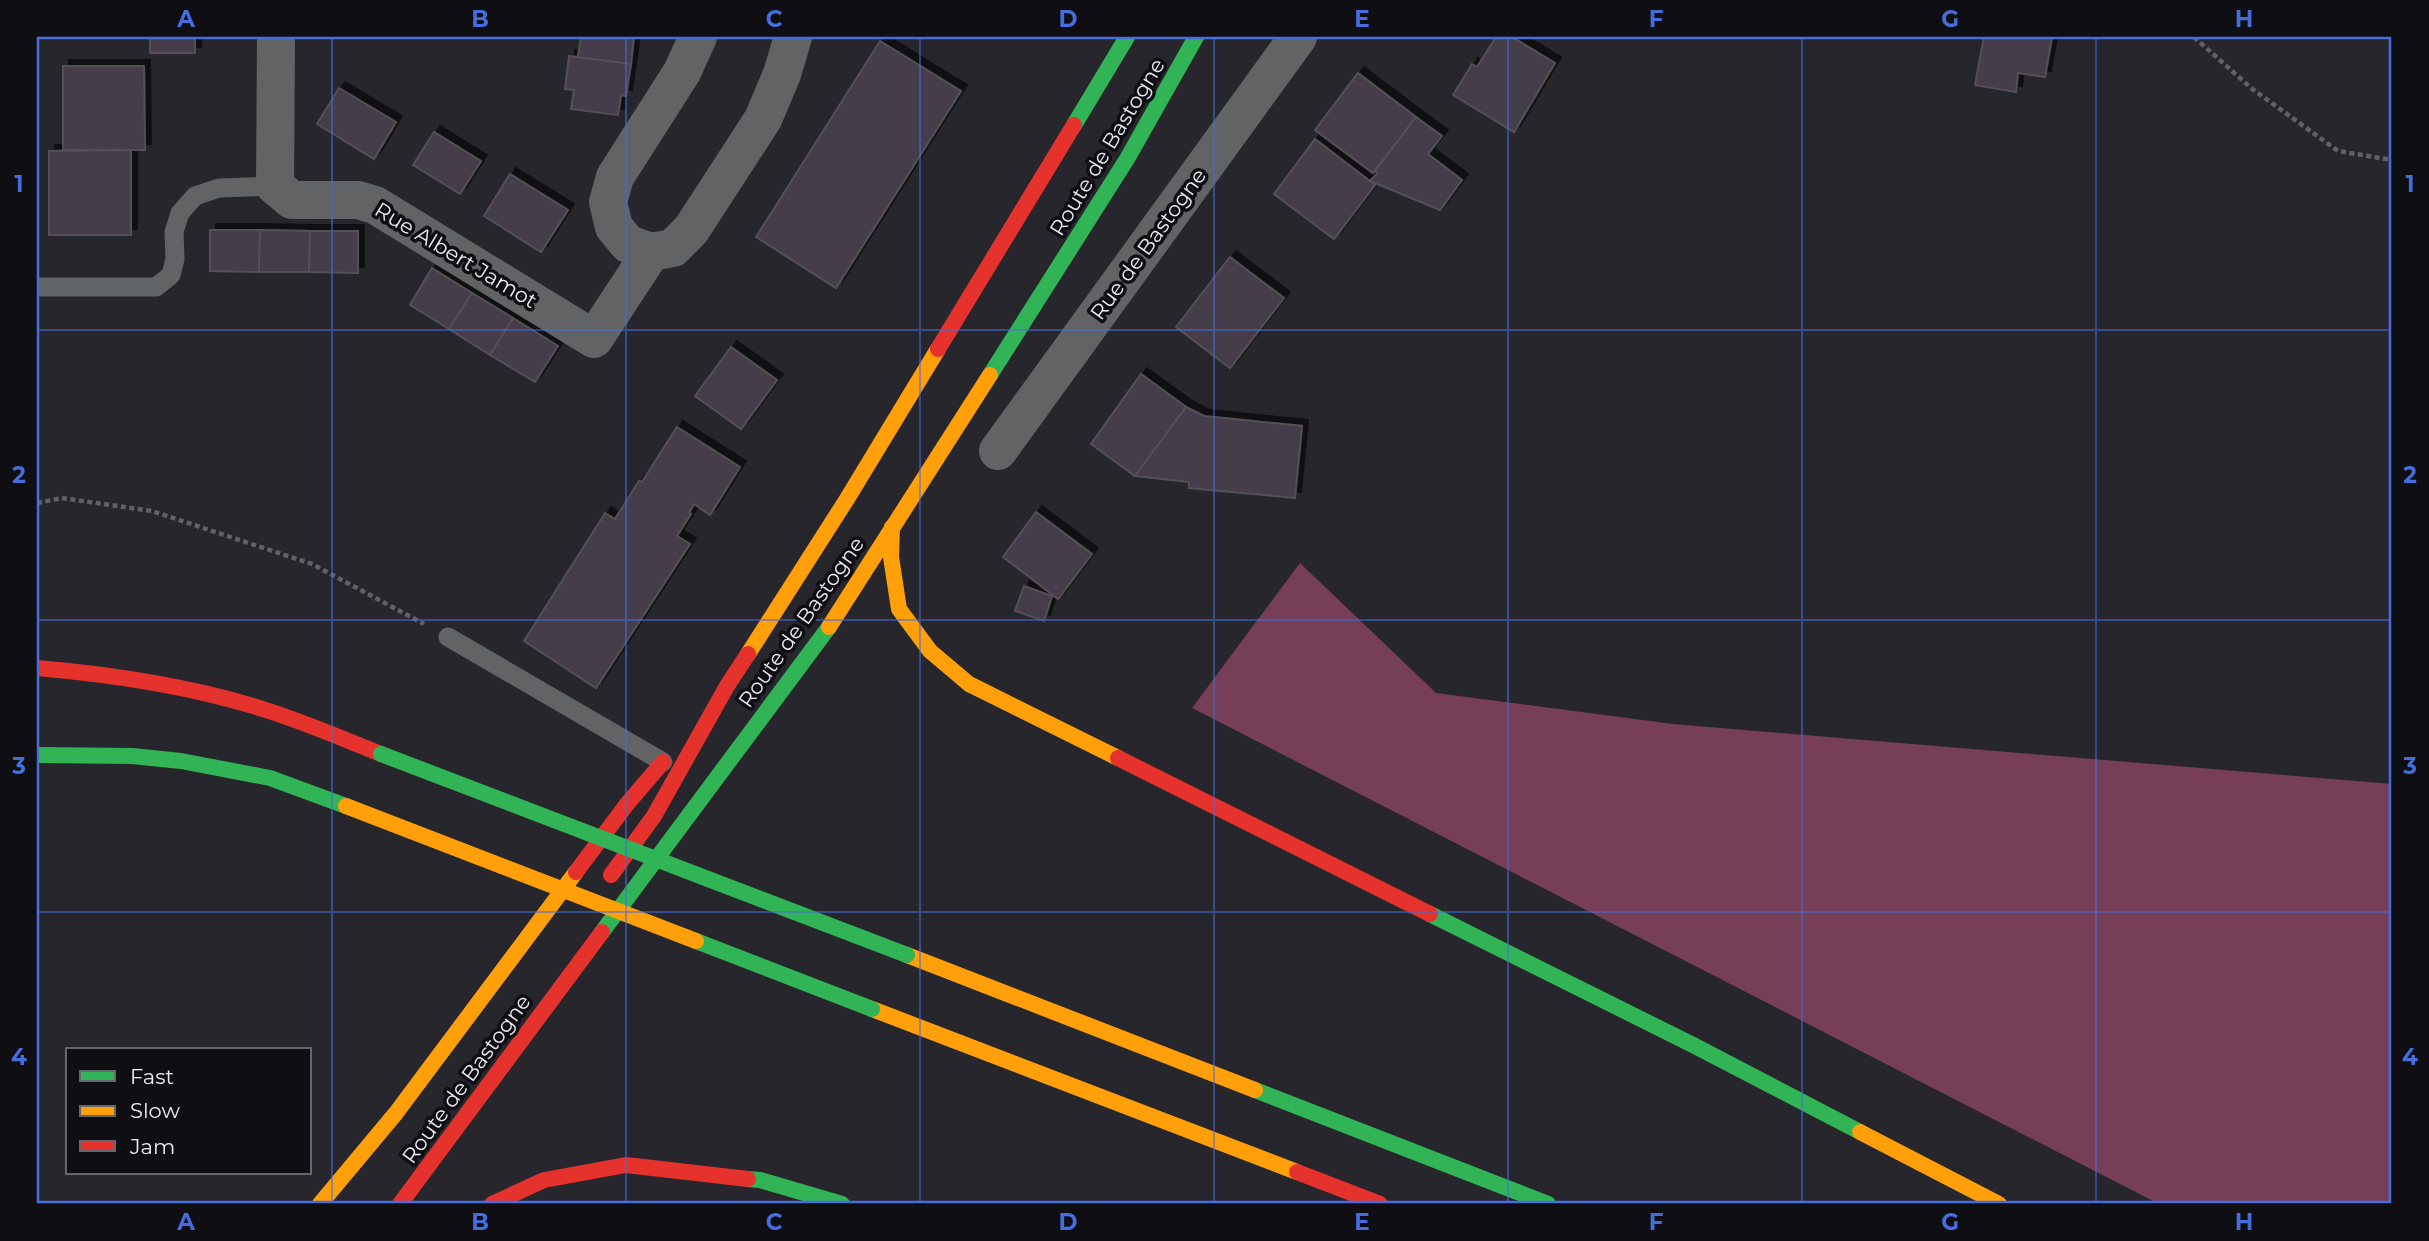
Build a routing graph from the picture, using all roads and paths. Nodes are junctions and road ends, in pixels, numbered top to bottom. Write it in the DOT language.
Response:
graph roads {
  1 [pos="276,37"];
  2 [pos="698,37"];
  3 [pos="793,37"];
  4 [pos="1127,37"];
  5 [pos="1196,37"];
  6 [pos="1298,37"];
  7 [pos="2194,37"];
  8 [pos="2392,160"];
  9 [pos="275,186"];
  10 [pos="651,251"];
  11 [pos="37,287"];
  12 [pos="998,451"];
  13 [pos="37,503"];
  14 [pos="892,527"];
  15 [pos="448,637"];
  16 [pos="37,668"];
  17 [pos="727,686"];
  18 [pos="37,755"];
  19 [pos="663,762"];
  20 [pos="581,916"];
  21 [pos="320,1204"];
  22 [pos="400,1204"];
  23 [pos="492,1204"];
  24 [pos="842,1204"];
  25 [pos="1380,1204"];
  26 [pos="1548,1204"];
  27 [pos="1999,1204"];
  1 -- 9 [label="street"];
  2 -- 10 [label="street"];
  3 -- 10 [label="street"];
  4 -- 17 [label="main road, Route de Bastogne"];
  5 -- 14 [label="main road, Route de Bastogne"];
  6 -- 12 [label="street, Rue de Bastogne"];
  7 -- 8 [label="path"];
  9 -- 10 [label="street, Rue Albert Jamot"];
  9 -- 11 [label="lane"];
  13 -- 15 [label="path"];
  14 -- 22 [label="main road, Route de Bastogne"];
  14 -- 27 [label="main road"];
  15 -- 19 [label="lane"];
  16 -- 26 [label="main road, bridge"];
  17 -- 19 [label="main road"];
  17 -- 20 [label="main road, Route de Bastogne"];
  18 -- 25 [label="main road, bridge"];
  19 -- 21 [label="main road"];
  23 -- 24 [label="main road"];
}
